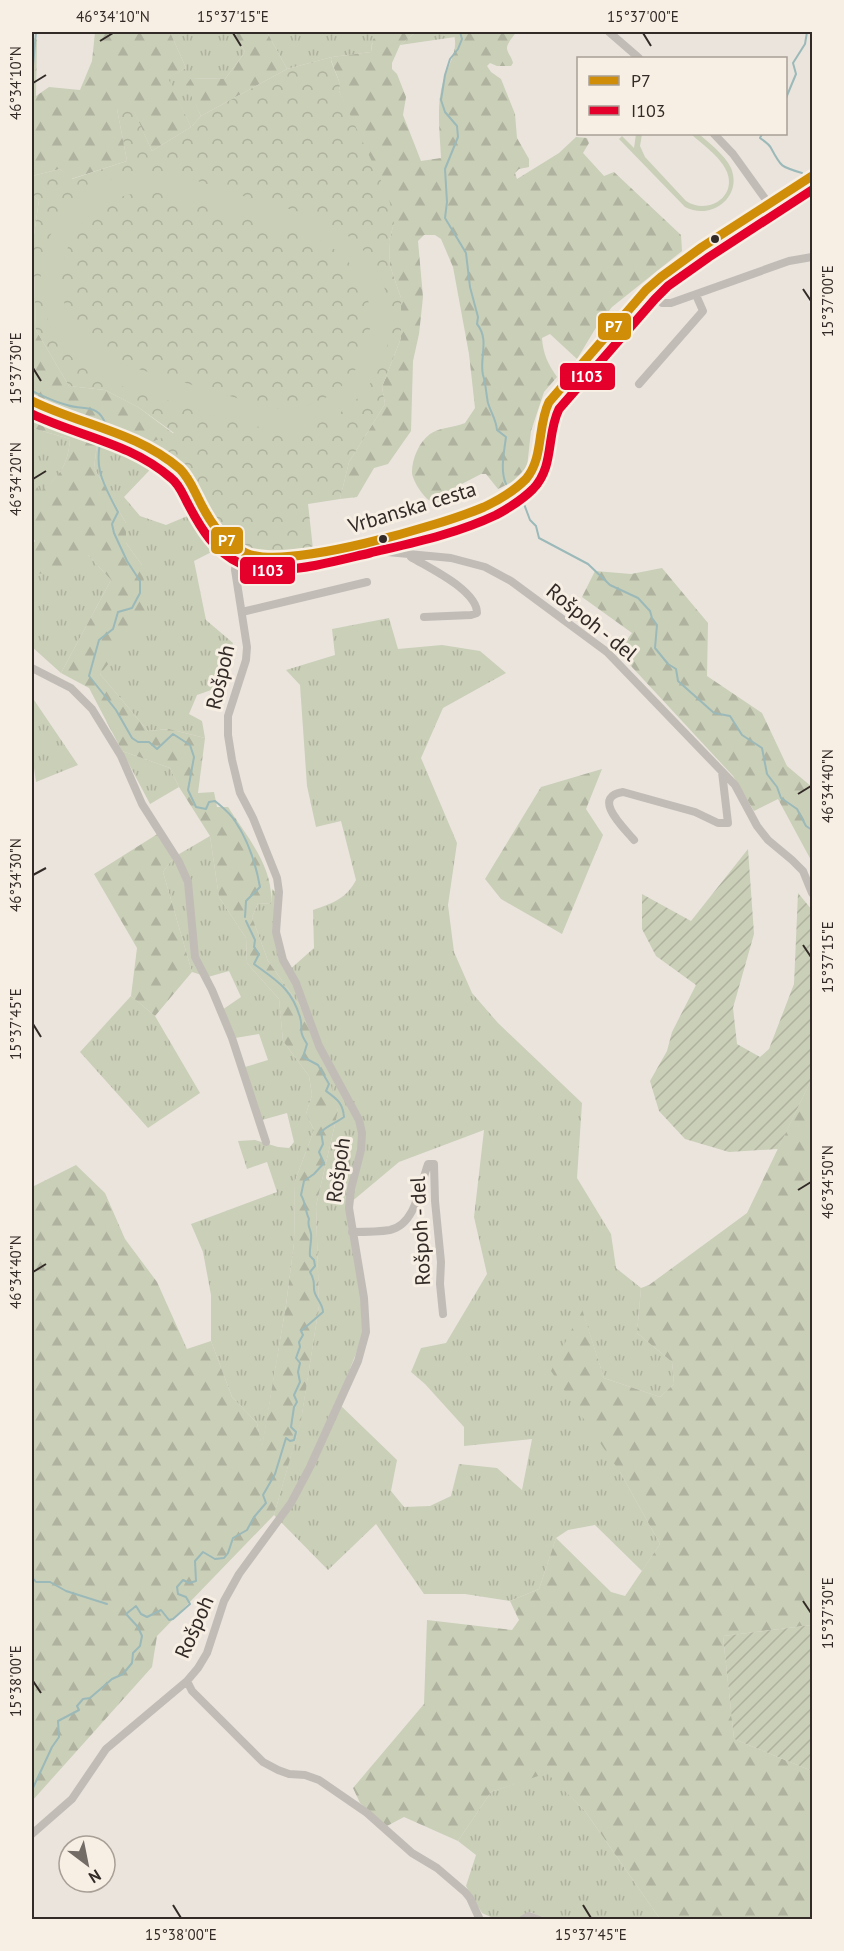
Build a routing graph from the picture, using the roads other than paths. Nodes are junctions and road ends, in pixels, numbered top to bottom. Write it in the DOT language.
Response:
graph roads {
  1 [pos="609,32"];
  2 [pos="638,57"];
  3 [pos="715,135"];
  4 [pos="813,176"];
  5 [pos="769,204"];
  6 [pos="813,257"];
  7 [pos="646,290"];
  8 [pos="696,295"];
  9 [pos="639,384"];
  10 [pos="32,401"];
  11 [pos="352,545"];
  12 [pos="237,548"];
  13 [pos="408,556"];
  14 [pos="367,582"];
  15 [pos="242,612"];
  16 [pos="424,616"];
  17 [pos="32,668"];
  18 [pos="722,772"];
  19 [pos="634,840"];
  20 [pos="813,893"];
  21 [pos="266,1142"];
  22 [pos="352,1232"];
  23 [pos="442,1314"];
  24 [pos="187,1682"];
  25 [pos="32,1834"];
  26 [pos="480,1920"];
  27 [pos="522,1920"];
  28 [pos="539,1920"];
  1 -- 2 [label="street"];
  3 -- 5 [label="street"];
  4 -- 5 [label="street"];
  5 -- 7 [label="street"];
  6 -- 8 [label="street"];
  7 -- 8 [label="street"];
  7 -- 11 [label="street, Vrbanska cesta"];
  8 -- 9 [label="street"];
  10 -- 12 [label="street, Vrbanska cesta"];
  11 -- 12 [label="street, Vrbanska cesta"];
  11 -- 13 [label="street, Rošpoh - del"];
  12 -- 15 [label="street, Rošpoh"];
  13 -- 16 [label="street, Rošpoh - del"];
  13 -- 18 [label="street, Rošpoh - del"];
  14 -- 15 [label="street"];
  15 -- 22 [label="street, Rošpoh"];
  17 -- 21 [label="street"];
  18 -- 19 [label="street"];
  18 -- 20 [label="street, Rošpoh - del"];
  22 -- 23 [label="street, Rošpoh - del"];
  22 -- 24 [label="street, Rošpoh"];
  24 -- 25 [label="street, Rošpoh"];
  24 -- 26 [label="street, Rošpoh"];
  27 -- 28 [label="street"];
}
